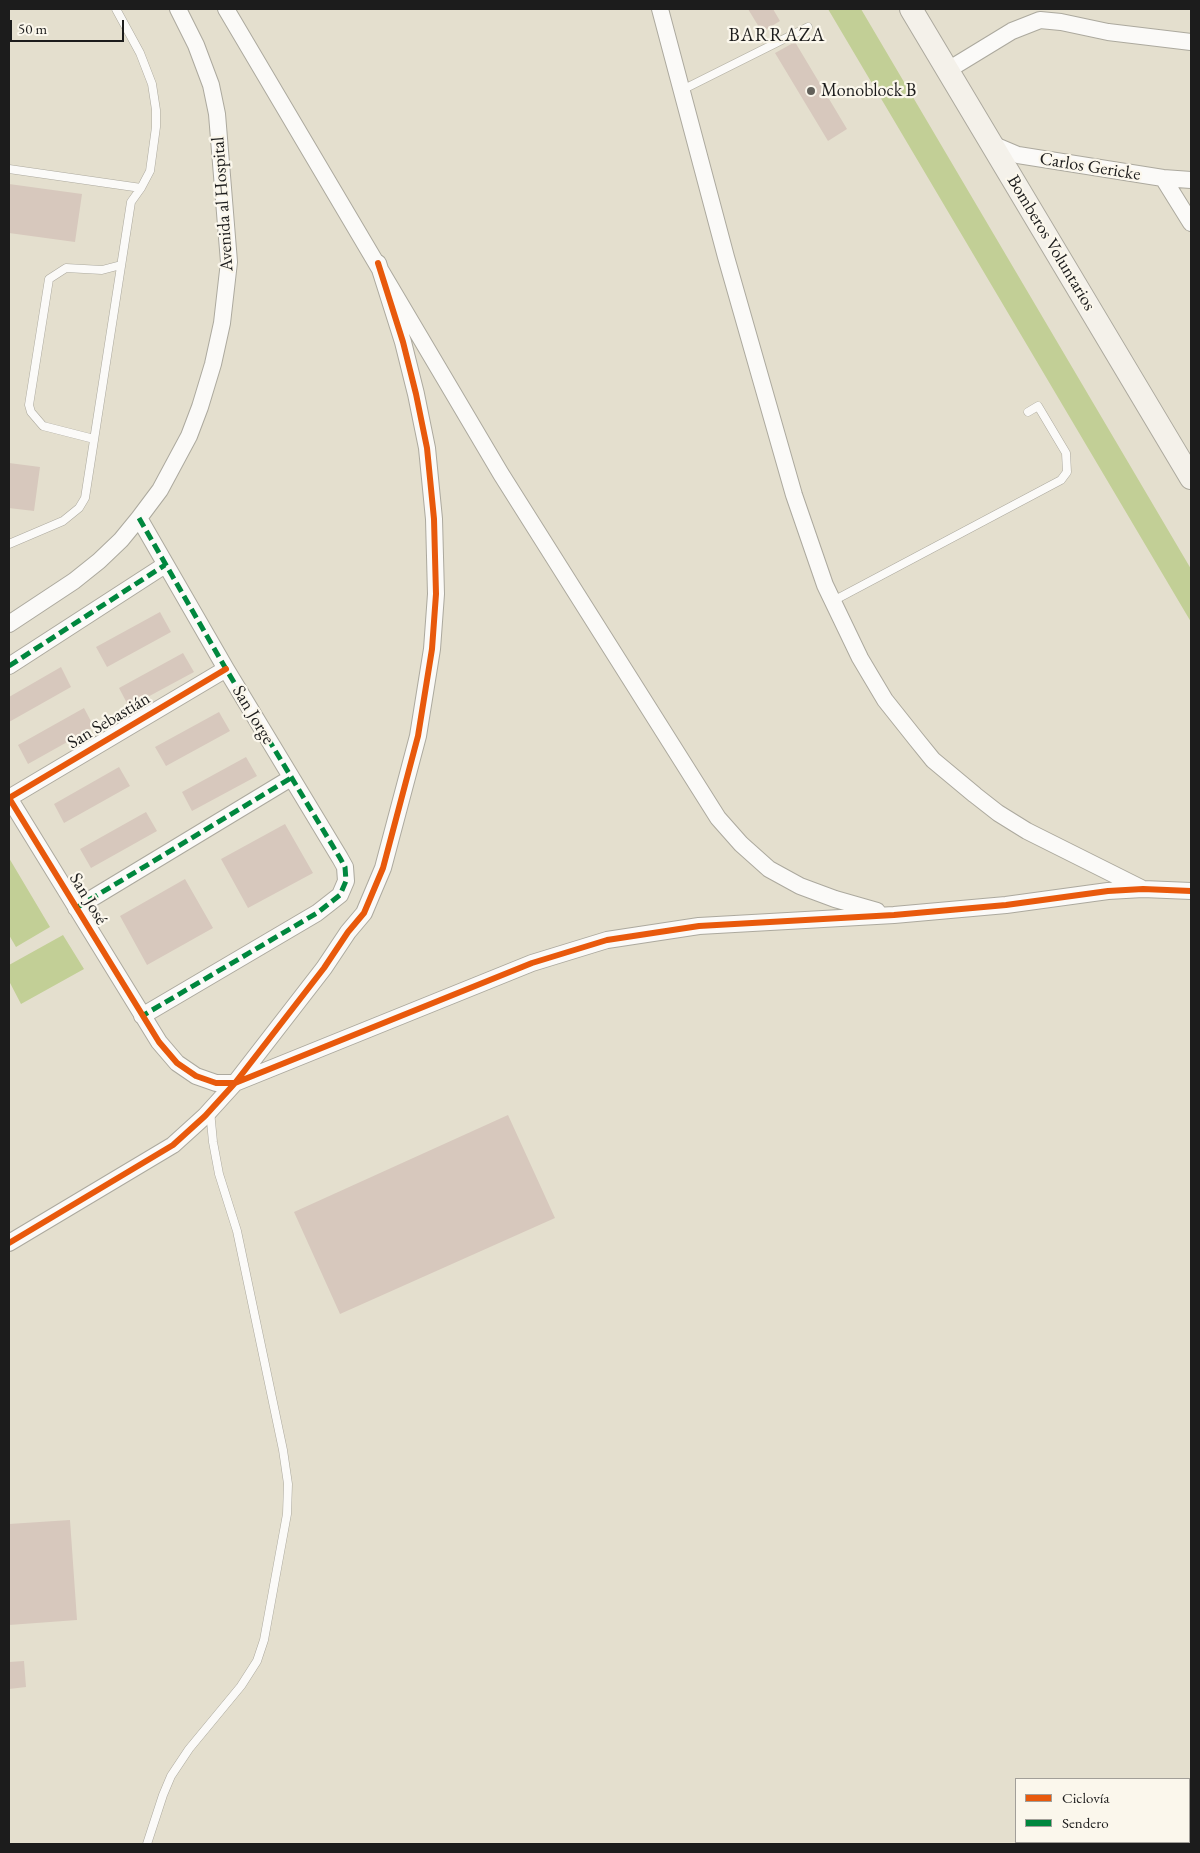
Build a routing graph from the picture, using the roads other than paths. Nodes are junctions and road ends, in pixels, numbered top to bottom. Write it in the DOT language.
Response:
graph roads {
  1 [pos="116,9"];
  2 [pos="178,9"];
  3 [pos="226,9"];
  4 [pos="660,9"];
  5 [pos="911,9"];
  6 [pos="808,27"];
  7 [pos="1191,42"];
  8 [pos="948,70"];
  9 [pos="682,90"];
  10 [pos="992,144"];
  11 [pos="9,169"];
  12 [pos="1163,178"];
  13 [pos="1191,180"];
  14 [pos="142,188"];
  15 [pos="1191,223"];
  16 [pos="378,263"];
  17 [pos="122,265"];
  18 [pos="1028,412"];
  19 [pos="94,439"];
  20 [pos="1191,478"];
  21 [pos="139,518"];
  22 [pos="9,544"];
  23 [pos="165,565"];
  24 [pos="833,601"];
  25 [pos="9,624"];
  26 [pos="9,666"];
  27 [pos="226,669"];
  28 [pos="291,778"];
  29 [pos="9,798"];
  30 [pos="1143,889"];
  31 [pos="1191,891"];
  32 [pos="76,908"];
  33 [pos="894,915"];
  34 [pos="142,1016"];
  35 [pos="235,1083"];
  36 [pos="210,1111"];
  37 [pos="9,1243"];
  38 [pos="147,1844"];
  1 -- 14 [label="lane"];
  2 -- 21 [label="street, Avenida al Hospital"];
  3 -- 16 [label="street"];
  4 -- 9 [label="street"];
  5 -- 8 [label="main road, Bomberos Voluntarios"];
  6 -- 9 [label="lane"];
  7 -- 8 [label="street"];
  8 -- 10 [label="main road, Bomberos Voluntarios"];
  9 -- 24 [label="street"];
  10 -- 12 [label="street, Carlos Gericke"];
  10 -- 20 [label="main road, Bomberos Voluntarios"];
  11 -- 14 [label="lane"];
  12 -- 13 [label="street, Carlos Gericke"];
  12 -- 15 [label="street"];
  14 -- 17 [label="lane"];
  16 -- 33 [label="street"];
  16 -- 35 [label="street"];
  17 -- 19 [label="lane"];
  17 -- 19 [label="lane"];
  18 -- 24 [label="lane"];
  19 -- 22 [label="lane"];
  21 -- 23 [label="street, San Jorge"];
  21 -- 25 [label="street, Avenida al Hospital"];
  23 -- 26 [label="street"];
  23 -- 27 [label="street, San Jorge"];
  24 -- 30 [label="street"];
  27 -- 28 [label="street, San Jorge"];
  27 -- 29 [label="street, San Sebastián"];
  28 -- 32 [label="street"];
  28 -- 34 [label="street, San Jorge"];
  29 -- 32 [label="street, San José"];
  30 -- 31 [label="street"];
  30 -- 33 [label="street"];
  32 -- 34 [label="street, San José"];
  33 -- 35 [label="street"];
  34 -- 35 [label="street, San José"];
  35 -- 36 [label="street"];
  36 -- 37 [label="street"];
  36 -- 38 [label="lane"];
}
